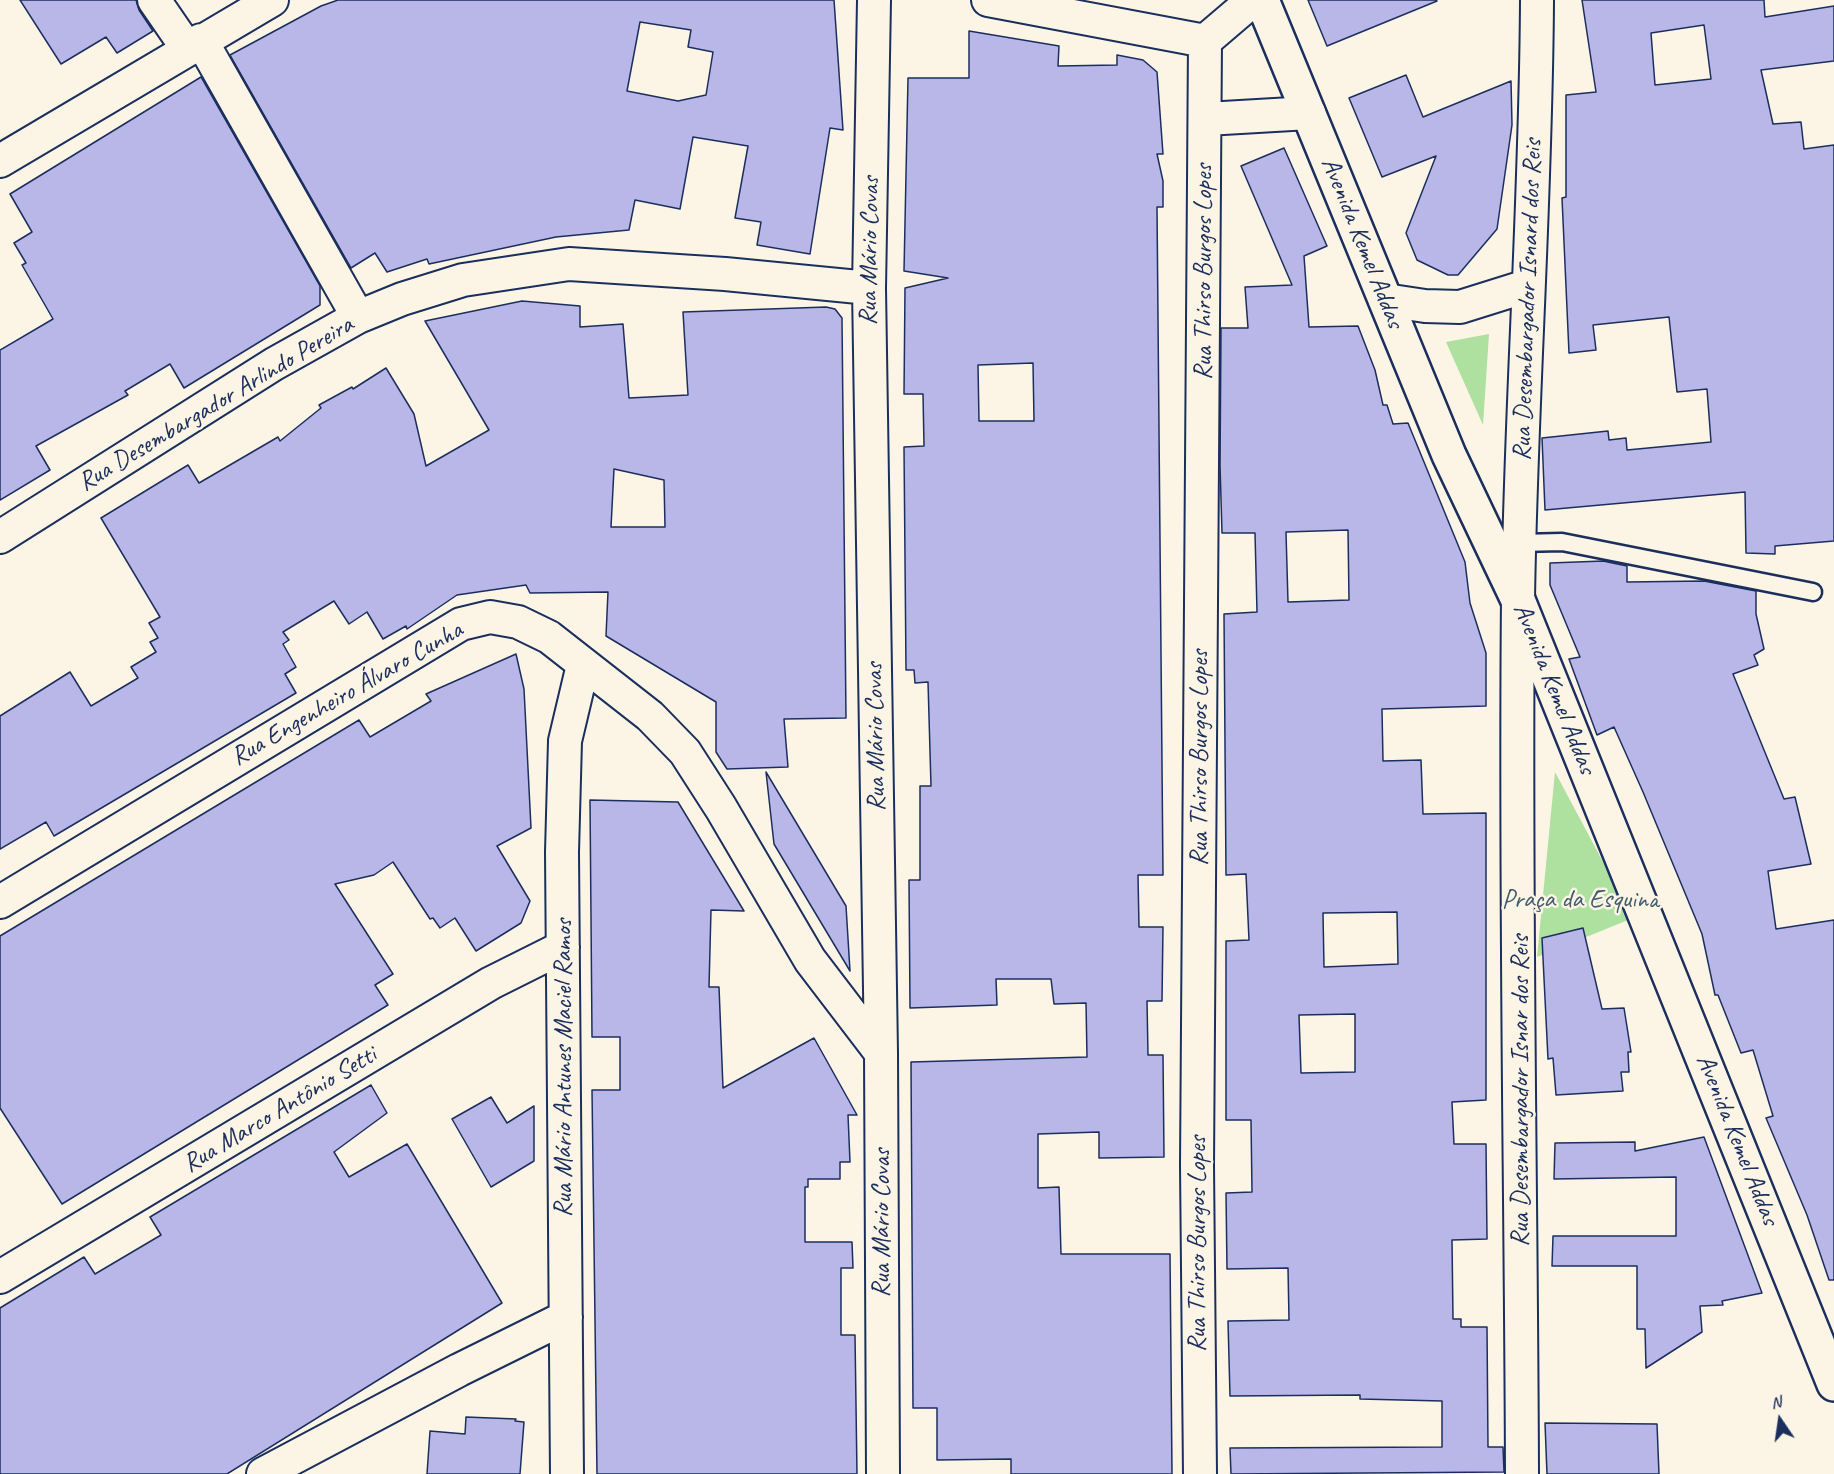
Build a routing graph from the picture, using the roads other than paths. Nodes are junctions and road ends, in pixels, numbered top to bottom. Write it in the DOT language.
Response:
graph roads {
  1 [pos="154,0"];
  2 [pos="272,0"];
  3 [pos="874,0"];
  4 [pos="988,0"];
  5 [pos="1253,0"];
  6 [pos="1262,0"];
  7 [pos="1537,0"];
  8 [pos="1205,41"];
  9 [pos="194,44"];
  10 [pos="1309,113"];
  11 [pos="1206,118"];
  12 [pos="0,161"];
  13 [pos="1527,286"];
  14 [pos="869,288"];
  15 [pos="1385,300"];
  16 [pos="358,317"];
  17 [pos="0,537"];
  18 [pos="1520,543"];
  19 [pos="1813,592"];
  20 [pos="1518,600"];
  21 [pos="583,665"];
  22 [pos="0,902"];
  23 [pos="562,947"];
  24 [pos="881,1053"];
  25 [pos="0,1277"];
  26 [pos="566,1317"];
  27 [pos="1834,1384"];
  28 [pos="264,1474"];
  29 [pos="567,1474"];
  30 [pos="883,1474"];
  31 [pos="1200,1474"];
  32 [pos="1522,1474"];
  1 -- 9 [label="street"];
  2 -- 9 [label="street"];
  3 -- 14 [label="street, Rua Mário Covas"];
  4 -- 8 [label="street"];
  5 -- 8 [label="street"];
  6 -- 10 [label="main road, Avenida Kemel Addas"];
  7 -- 13 [label="street, Rua Desembargador Isnard dos Reis"];
  8 -- 11 [label="street, Rua Thirso Burgos Lopes"];
  9 -- 12 [label="street"];
  9 -- 16 [label="street"];
  10 -- 11 [label="street"];
  10 -- 15 [label="main road, Avenida Kemel Addas"];
  11 -- 31 [label="street, Rua Thirso Burgos Lopes"];
  13 -- 15 [label="street"];
  13 -- 18 [label="street, Rua Desembargador Isnard dos Reis"];
  14 -- 16 [label="street, Rua Desembargador Arlindo Pereira"];
  14 -- 24 [label="street, Rua Mário Covas"];
  15 -- 20 [label="main road, Avenida Kemel Addas"];
  16 -- 17 [label="street, Rua Desembargador Arlindo Pereira"];
  18 -- 19 [label="lane"];
  18 -- 20 [label="street, Rua Desembargador Isnard dos Reis"];
  20 -- 27 [label="main road, Avenida Kemel Addas"];
  20 -- 32 [label="street, Rua Desembargador Isnar dos Reis"];
  21 -- 22 [label="street, Rua Engenheiro Álvaro Cunha"];
  21 -- 23 [label="street, Rua Mário Antunes Maciel Ramos"];
  21 -- 24 [label="street, Rua Engenheiro Álvaro Cunha"];
  23 -- 25 [label="street, Rua Marco Antônio Setti"];
  23 -- 26 [label="street, Rua Mário Antunes Maciel Ramos"];
  24 -- 30 [label="street, Rua Mário Covas"];
  26 -- 28 [label="street"];
  26 -- 29 [label="street, Rua Mário Antunes Maciel Ramos"];
}
